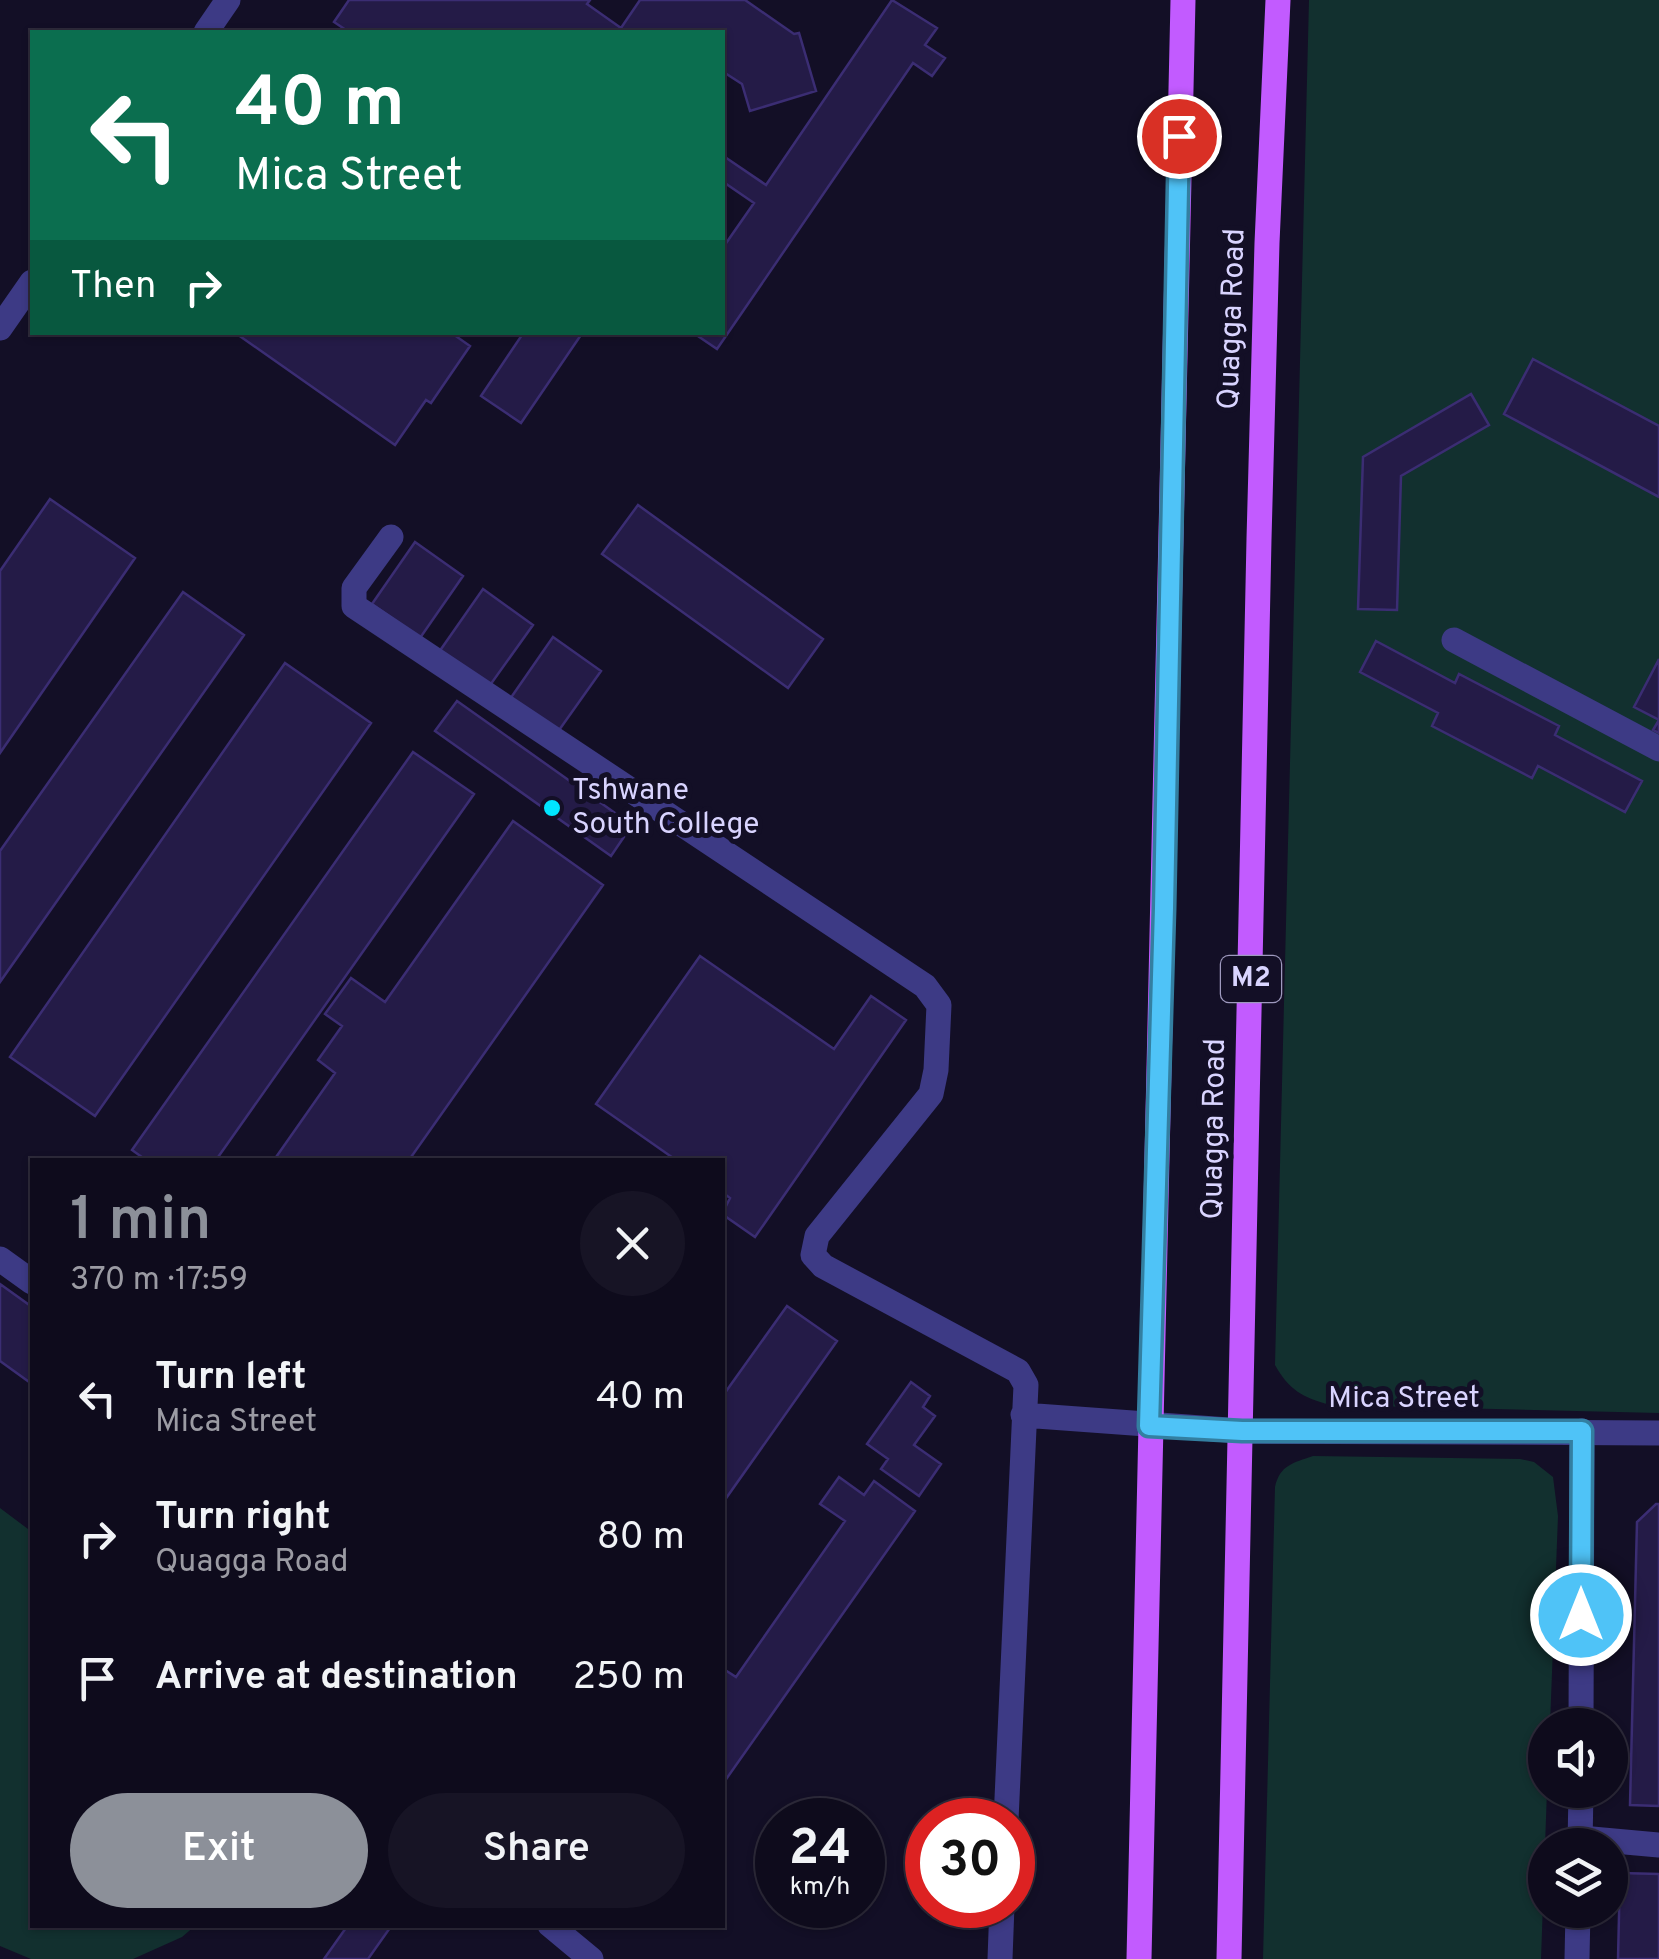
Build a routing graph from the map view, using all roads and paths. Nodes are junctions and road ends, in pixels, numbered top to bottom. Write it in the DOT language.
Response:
graph roads {
  1 [pos="228,0"];
  2 [pos="1183,0"];
  3 [pos="1278,0"];
  4 [pos="207,30"];
  5 [pos="30,284"];
  6 [pos="5,311"];
  7 [pos="391,536"];
  8 [pos="1454,640"];
  9 [pos="1659,748"];
  10 [pos="0,1259"];
  11 [pos="30,1281"];
  12 [pos="1022,1415"];
  13 [pos="1149,1426"];
  14 [pos="1242,1431"];
  15 [pos="1582,1431"];
  16 [pos="1659,1433"];
  17 [pos="1581,1708"];
  18 [pos="1007,1798"];
  19 [pos="1628,1844"];
  20 [pos="1659,1846"];
  21 [pos="554,1928"];
  22 [pos="1001,1928"];
  23 [pos="1577,1928"];
  24 [pos="591,1959"];
  25 [pos="1000,1959"];
  26 [pos="1138,1959"];
  27 [pos="1229,1959"];
  28 [pos="1576,1959"];
  1 -- 4 [label="street"];
  2 -- 13 [label="main road, Quagga Road"];
  3 -- 14 [label="main road, Quagga Road / M2"];
  5 -- 6 [label="street"];
  7 -- 12 [label="street"];
  8 -- 9 [label="street"];
  10 -- 11 [label="street"];
  12 -- 13 [label="street, Mica Street"];
  12 -- 18 [label="street"];
  13 -- 14 [label="street, Mica Street"];
  13 -- 26 [label="main road, Quagga Road"];
  14 -- 15 [label="street, Mica Street"];
  14 -- 27 [label="main road, Quagga Road / M2"];
  15 -- 16 [label="street, Mica Street"];
  15 -- 17 [label="street"];
  19 -- 20 [label="street"];
  21 -- 24 [label="street"];
  22 -- 25 [label="street"];
  23 -- 28 [label="street"];
}
